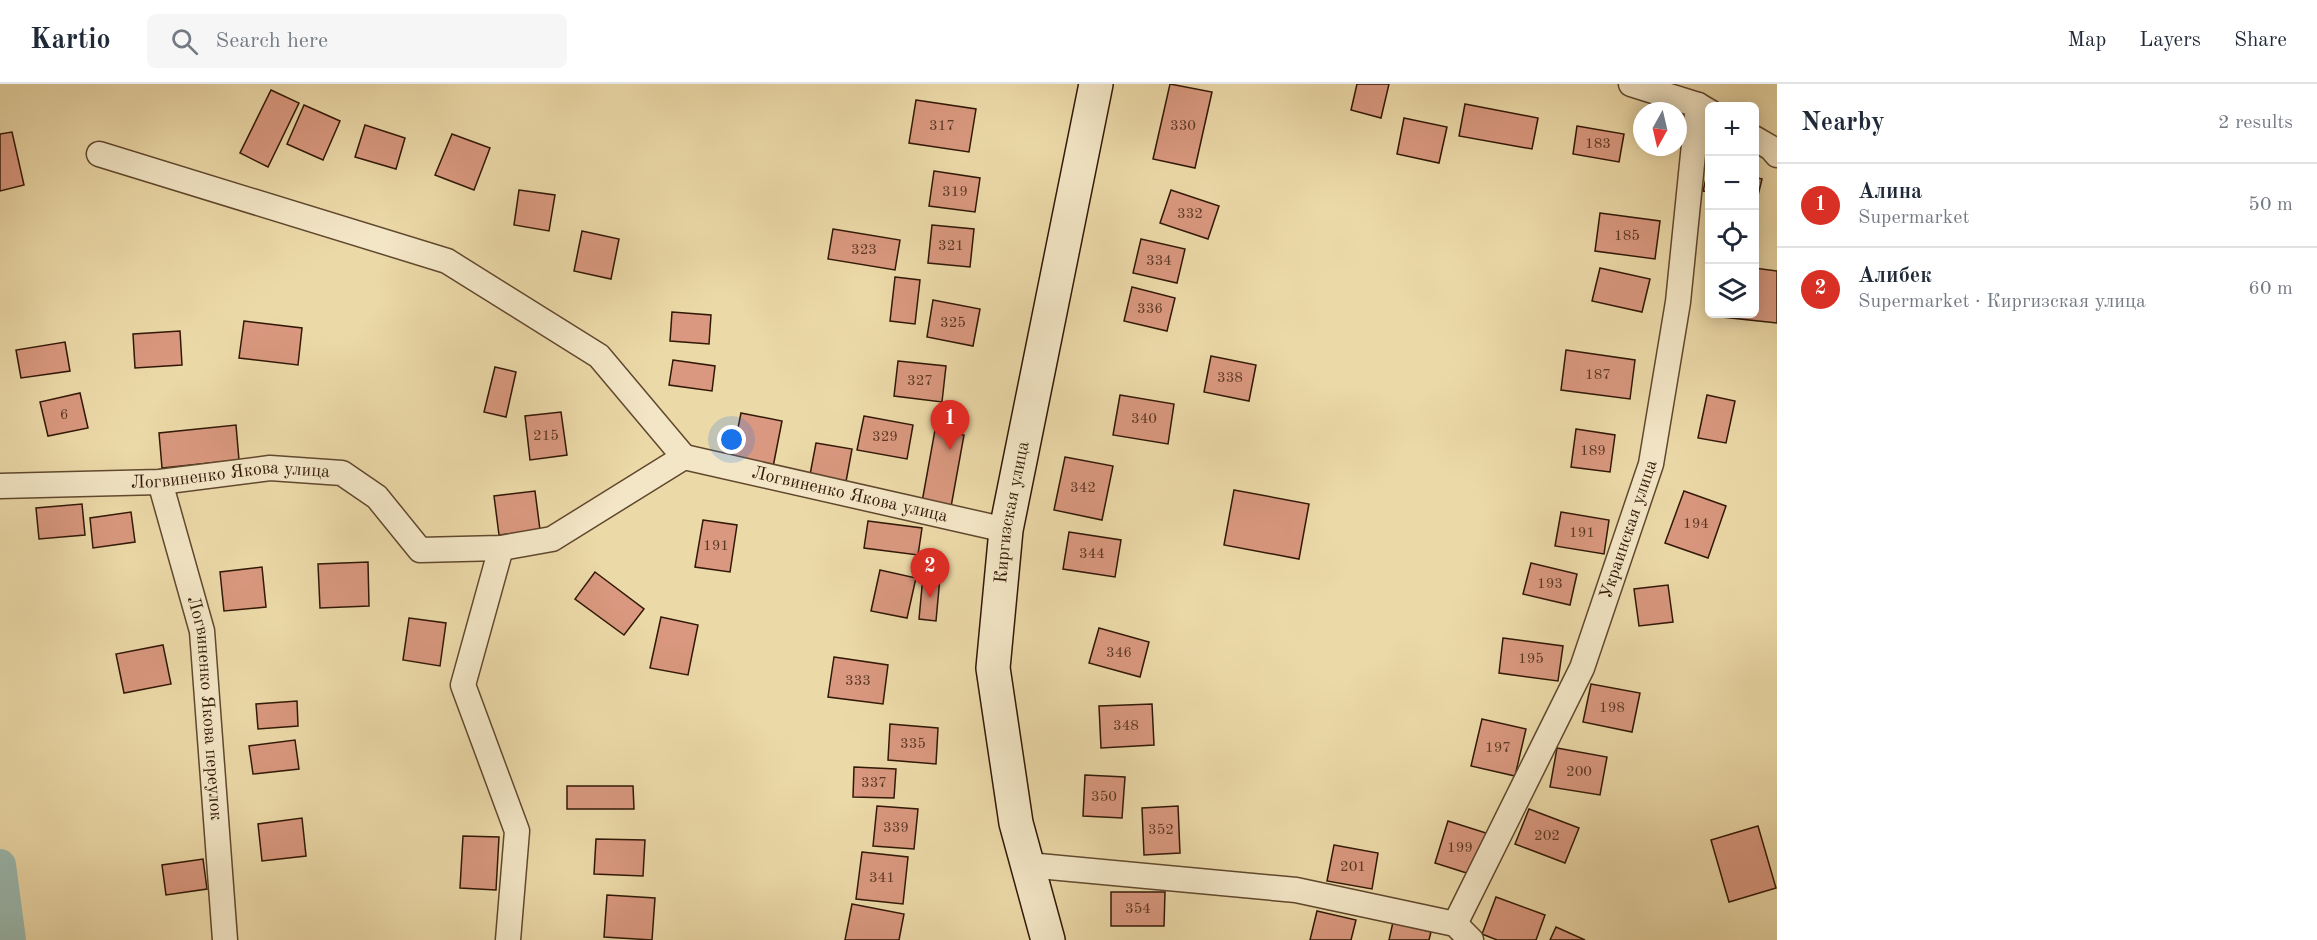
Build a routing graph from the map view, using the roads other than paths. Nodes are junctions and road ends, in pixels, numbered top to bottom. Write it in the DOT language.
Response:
graph roads {
  1 [pos="1096,84"];
  2 [pos="1631,84"];
  3 [pos="1704,108"];
  4 [pos="99,154"];
  5 [pos="684,457"];
  6 [pos="160,482"];
  7 [pos="0,486"];
  8 [pos="1006,530"];
  9 [pos="501,548"];
  10 [pos="1028,865"];
  11 [pos="1463,932"];
  12 [pos="225,940"];
  13 [pos="508,940"];
  14 [pos="1048,940"];
  1 -- 8 [label="main road, Киргизская улица"];
  2 -- 3 [label="street"];
  3 -- 11 [label="street, Украинская улица"];
  4 -- 5 [label="street"];
  5 -- 8 [label="street, Логвиненко Якова улица"];
  5 -- 9 [label="street, Логвиненко Якова улица"];
  6 -- 7 [label="street, Логвиненко Якова улица"];
  6 -- 9 [label="street, Логвиненко Якова улица"];
  6 -- 12 [label="street, Логвиненко Якова переулок"];
  8 -- 10 [label="main road, Киргизская улица"];
  9 -- 13 [label="street"];
  10 -- 11 [label="street"];
  10 -- 14 [label="main road, Киргизская улица"];
}
